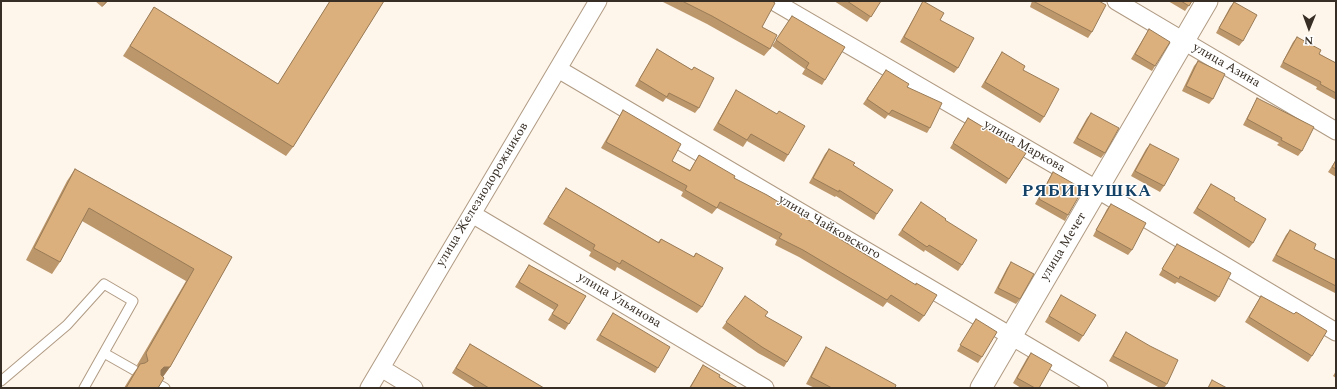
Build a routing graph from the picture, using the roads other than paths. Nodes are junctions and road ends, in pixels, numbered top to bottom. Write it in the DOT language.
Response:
graph roads {
  1 [pos="598,1"];
  2 [pos="773,1"];
  3 [pos="1116,1"];
  4 [pos="1207,1"];
  5 [pos="1184,42"];
  6 [pos="558,69"];
  7 [pos="1336,131"];
  8 [pos="1098,190"];
  9 [pos="472,214"];
  10 [pos="1336,332"];
  11 [pos="1012,336"];
  12 [pos="104,352"];
  13 [pos="381,368"];
  14 [pos="134,370"];
  15 [pos="1,380"];
  16 [pos="84,388"];
  17 [pos="369,388"];
  18 [pos="414,388"];
  19 [pos="765,388"];
  20 [pos="981,388"];
  21 [pos="1099,388"];
  1 -- 6 [label="street, улица Железнодорожников"];
  2 -- 8 [label="street, улица Маркова"];
  3 -- 5 [label="street, улица Азина"];
  4 -- 5 [label="street, улица Мечет"];
  5 -- 7 [label="street, улица Азина"];
  5 -- 8 [label="street, улица Мечет"];
  6 -- 9 [label="street, улица Железнодорожников"];
  6 -- 11 [label="street, улица Чайковского"];
  8 -- 10 [label="street, улица Маркова"];
  8 -- 11 [label="street, улица Мечет"];
  9 -- 13 [label="street, улица Железнодорожников"];
  9 -- 19 [label="street, улица Ульянова"];
  11 -- 20 [label="street, улица Мечет"];
  11 -- 21 [label="street, улица Чайковского"];
  12 -- 14 [label="lane"];
  12 -- 15 [label="lane"];
  12 -- 16 [label="lane"];
  13 -- 17 [label="street, улица Железнодорожников"];
  13 -- 18 [label="street"];
}
